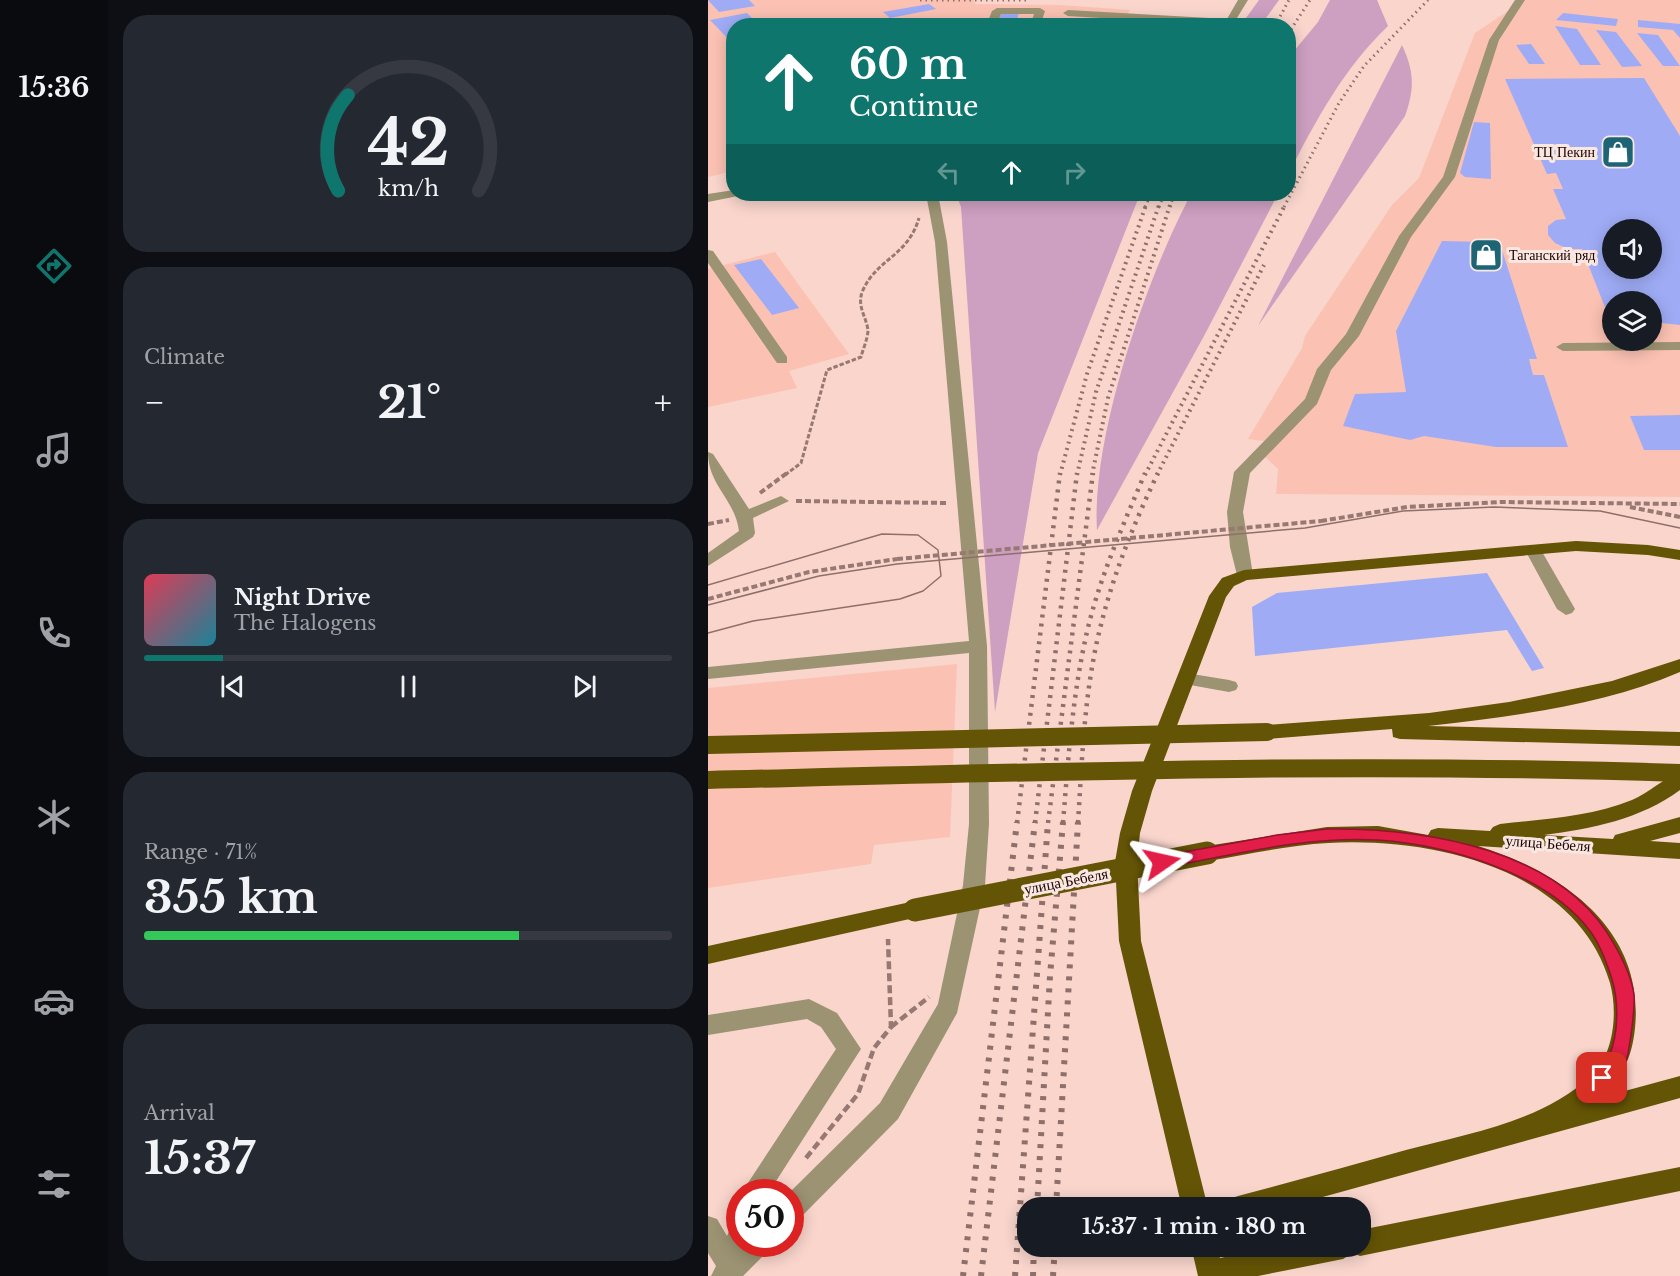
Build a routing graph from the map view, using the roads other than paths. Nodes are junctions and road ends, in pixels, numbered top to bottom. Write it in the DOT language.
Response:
graph roads {
  1 [pos="1243,0"];
  2 [pos="1520,0"];
  3 [pos="1068,13"];
  4 [pos="994,18"];
  5 [pos="1038,18"];
  6 [pos="1141,18"];
  7 [pos="1232,18"];
  8 [pos="726,195"];
  9 [pos="708,198"];
  10 [pos="933,201"];
  11 [pos="708,254"];
  12 [pos="1680,346"];
  13 [pos="1563,347"];
  14 [pos="782,360"];
  15 [pos="708,457"];
  16 [pos="781,501"];
  17 [pos="745,516"];
  18 [pos="1533,550"];
  19 [pos="1680,555"];
  20 [pos="708,561"];
  21 [pos="1244,575"];
  22 [pos="1566,609"];
  23 [pos="978,646"];
  24 [pos="1680,665"];
  25 [pos="708,673"];
  26 [pos="1186,679"];
  27 [pos="1229,686"];
  28 [pos="1267,732"];
  29 [pos="1680,739"];
  30 [pos="708,745"];
  31 [pos="1603,771"];
  32 [pos="1680,773"];
  33 [pos="708,780"];
  34 [pos="1680,780"];
  35 [pos="1680,825"];
  36 [pos="1378,834"];
  37 [pos="1458,837"];
  38 [pos="1576,845"];
  39 [pos="1680,851"];
  40 [pos="708,955"];
  41 [pos="708,1025"];
  42 [pos="1680,1087"];
  43 [pos="1522,1130"];
  44 [pos="764,1179"];
  45 [pos="1680,1179"];
  46 [pos="804,1196"];
  47 [pos="1192,1197"];
  48 [pos="1278,1197"];
  49 [pos="708,1228"];
  50 [pos="1371,1241"];
  51 [pos="733,1257"];
  52 [pos="744,1257"];
  53 [pos="1206,1257"];
  54 [pos="1293,1257"];
  55 [pos="728,1272"];
  56 [pos="1210,1275"];
  1 -- 7 [label="street"];
  2 -- 21 [label="street"];
  3 -- 6 [label="street"];
  4 -- 5 [label="street"];
  8 -- 9 [label="street"];
  10 -- 23 [label="street"];
  11 -- 14 [label="street"];
  12 -- 13 [label="street"];
  15 -- 17 [label="street"];
  16 -- 17 [label="street"];
  17 -- 20 [label="street"];
  18 -- 19 [label="main road"];
  18 -- 21 [label="main road"];
  18 -- 22 [label="street"];
  21 -- 26 [label="main road"];
  23 -- 25 [label="street"];
  23 -- 46 [label="street"];
  24 -- 28 [label="main road"];
  26 -- 27 [label="street"];
  26 -- 47 [label="main road"];
  28 -- 29 [label="main road"];
  28 -- 30 [label="main road, bridge"];
  31 -- 32 [label="main road, bridge"];
  31 -- 33 [label="main road, bridge"];
  31 -- 34 [label="main road, bridge"];
  34 -- 37 [label="main road"];
  35 -- 38 [label="main road"];
  36 -- 37 [label="main road, улица Бебеля"];
  36 -- 40 [label="main road, улица Бебеля, bridge"];
  36 -- 43 [label="main road"];
  37 -- 38 [label="main road, улица Бебеля"];
  38 -- 39 [label="main road, улица Бебеля"];
  41 -- 44 [label="street"];
  42 -- 43 [label="main road"];
  43 -- 48 [label="main road"];
  45 -- 50 [label="main road"];
  49 -- 55 [label="street"];
  51 -- 55 [label="street"];
  52 -- 55 [label="street"];
  53 -- 56 [label="main road"];
  54 -- 56 [label="main road"];
}
